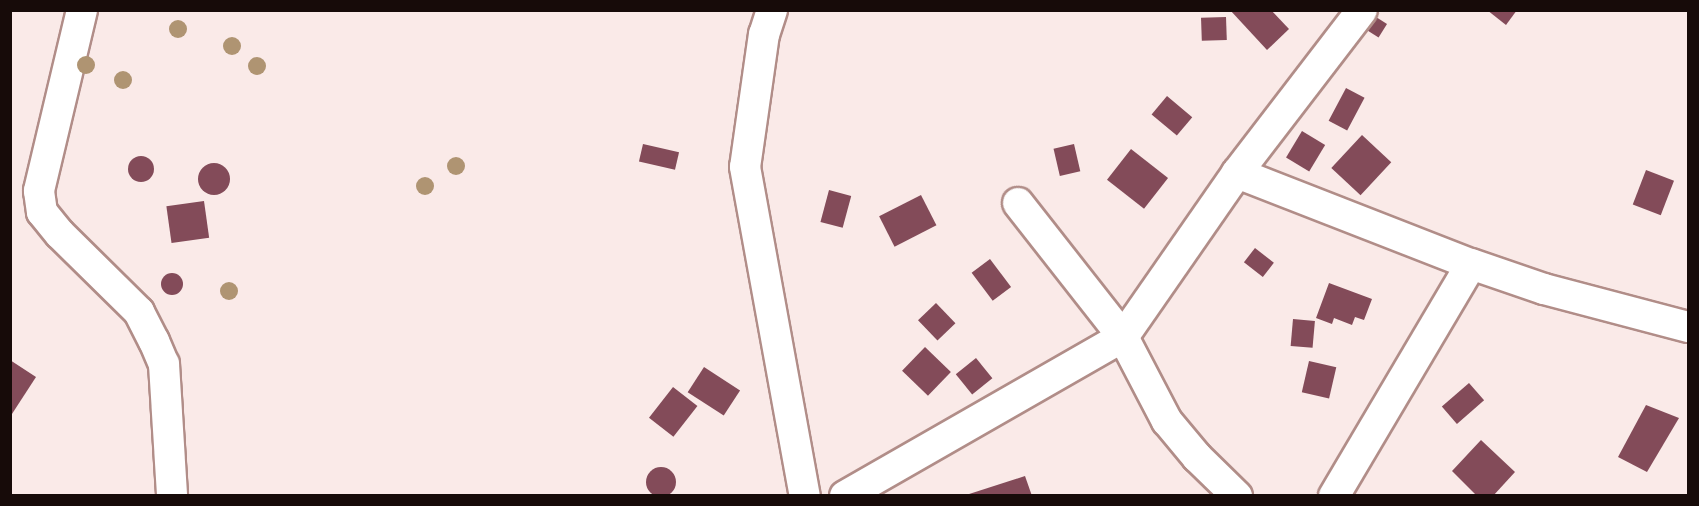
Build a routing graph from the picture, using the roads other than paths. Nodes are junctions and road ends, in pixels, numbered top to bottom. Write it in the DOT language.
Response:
graph roads {
  1 [pos="82,10"];
  2 [pos="772,10"];
  3 [pos="1362,10"];
  4 [pos="1236,173"];
  5 [pos="1018,203"];
  6 [pos="1472,264"];
  7 [pos="1689,327"];
  8 [pos="1123,337"];
  9 [pos="172,495"];
  10 [pos="805,495"];
  11 [pos="845,495"];
  12 [pos="1237,495"];
  13 [pos="1334,495"];
  1 -- 9 [label="street"];
  2 -- 10 [label="street"];
  3 -- 4 [label="street"];
  4 -- 6 [label="street"];
  4 -- 8 [label="street"];
  5 -- 8 [label="street"];
  6 -- 7 [label="street"];
  6 -- 13 [label="street"];
  8 -- 11 [label="street"];
  8 -- 12 [label="street"];
}
